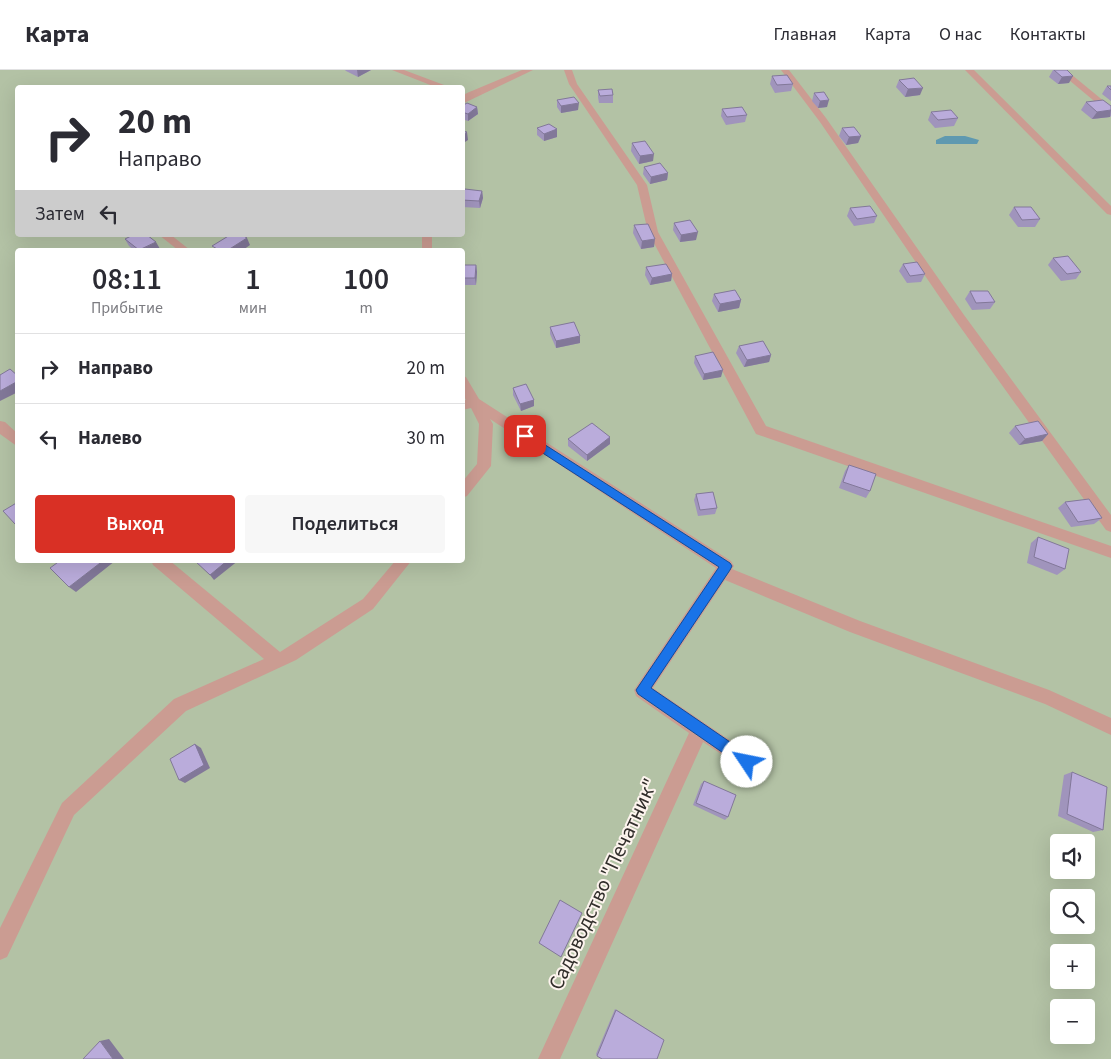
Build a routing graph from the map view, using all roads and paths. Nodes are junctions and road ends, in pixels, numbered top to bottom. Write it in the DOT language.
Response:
graph roads {
  1 [pos="396,70"];
  2 [pos="529,70"];
  3 [pos="568,70"];
  4 [pos="785,70"];
  5 [pos="969,70"];
  6 [pos="1062,70"];
  7 [pos="439,85"];
  8 [pos="465,96"];
  9 [pos="1111,112"];
  10 [pos="1110,210"];
  11 [pos="167,237"];
  12 [pos="182,248"];
  13 [pos="465,390"];
  14 [pos="469,404"];
  15 [pos="0,426"];
  16 [pos="15,439"];
  17 [pos="465,488"];
  18 [pos="1111,526"];
  19 [pos="1111,552"];
  20 [pos="162,563"];
  21 [pos="402,563"];
  22 [pos="722,572"];
  23 [pos="278,660"];
  24 [pos="1111,727"];
  25 [pos="700,730"];
  26 [pos="747,762"];
  27 [pos="0,950"];
  28 [pos="549,1059"];
  1 -- 7 [label="street"];
  2 -- 8 [label="street"];
  3 -- 19 [label="street"];
  4 -- 18 [label="street"];
  5 -- 10 [label="street"];
  6 -- 9 [label="street"];
  11 -- 12 [label="street"];
  13 -- 14 [label="street"];
  14 -- 17 [label="street"];
  14 -- 22 [label="street"];
  15 -- 16 [label="street"];
  20 -- 23 [label="street"];
  21 -- 23 [label="street"];
  22 -- 24 [label="street"];
  22 -- 25 [label="street"];
  23 -- 27 [label="street"];
  25 -- 26 [label="street"];
  25 -- 28 [label="street, Садоводство \"Печатник\""];
}
